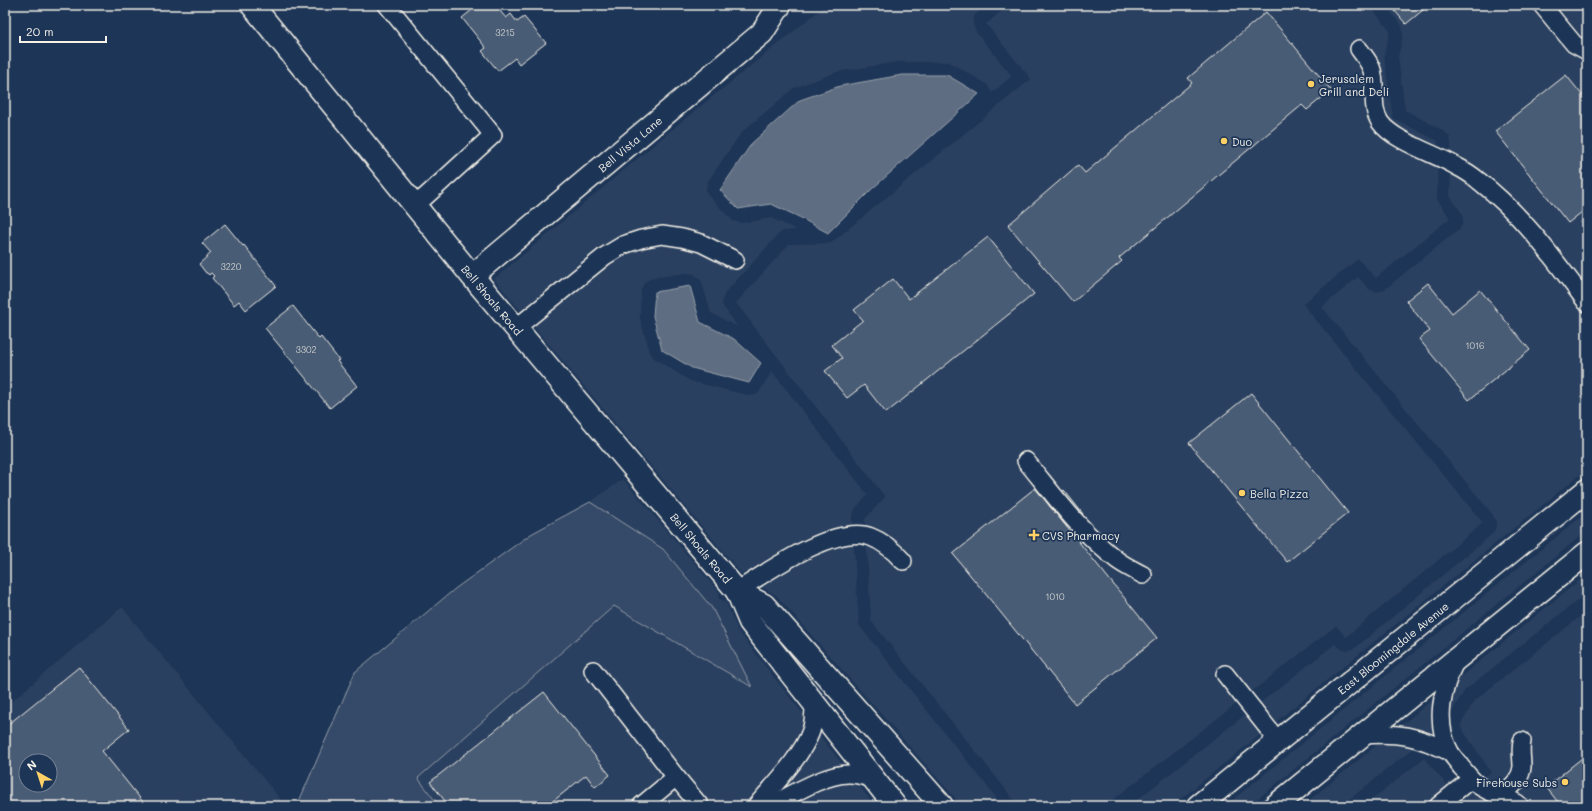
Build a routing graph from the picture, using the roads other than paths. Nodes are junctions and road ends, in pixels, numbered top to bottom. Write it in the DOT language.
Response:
graph roads {
  1 [pos="252,5"];
  2 [pos="387,5"];
  3 [pos="780,5"];
  4 [pos="1542,5"];
  5 [pos="1359,49"];
  6 [pos="1587,51"];
  7 [pos="415,206"];
  8 [pos="735,260"];
  9 [pos="472,276"];
  10 [pos="1587,303"];
  11 [pos="516,328"];
  12 [pos="1026,461"];
  13 [pos="1587,490"];
  14 [pos="1587,553"];
  15 [pos="904,560"];
  16 [pos="1143,575"];
  17 [pos="737,591"];
  18 [pos="1456,658"];
  19 [pos="593,670"];
  20 [pos="1225,674"];
  21 [pos="814,703"];
  22 [pos="1362,735"];
  23 [pos="1278,741"];
  24 [pos="1522,741"];
  25 [pos="1450,752"];
  26 [pos="676,777"];
  27 [pos="874,779"];
  28 [pos="1471,779"];
  29 [pos="1501,796"];
  30 [pos="641,806"];
  31 [pos="700,806"];
  32 [pos="756,806"];
  33 [pos="770,806"];
  34 [pos="895,806"];
  35 [pos="942,806"];
  36 [pos="1198,806"];
  37 [pos="1275,806"];
  38 [pos="1438,806"];
  39 [pos="1520,806"];
  1 -- 7 [label="main road, Bell Shoals Road"];
  2 -- 7 [label="lane"];
  3 -- 9 [label="main road, Bell Vista Lane"];
  4 -- 6 [label="lane"];
  5 -- 10 [label="lane"];
  7 -- 9 [label="main road, Bell Shoals Road"];
  8 -- 11 [label="lane"];
  9 -- 11 [label="main road, Bell Shoals Road"];
  11 -- 17 [label="main road, Bell Shoals Road"];
  12 -- 16 [label="lane"];
  13 -- 23 [label="main road, East Bloomingdale Avenue"];
  14 -- 18 [label="main road"];
  15 -- 17 [label="lane"];
  17 -- 21 [label="main road, Bell Shoals Road"];
  17 -- 35 [label="main road, Bell Shoals Road"];
  18 -- 22 [label="main road"];
  18 -- 25 [label="lane"];
  19 -- 26 [label="lane"];
  20 -- 23 [label="lane"];
  21 -- 27 [label="main road, Bell Shoals Road"];
  21 -- 32 [label="lane"];
  22 -- 25 [label="lane"];
  22 -- 37 [label="main road"];
  23 -- 36 [label="main road, East Bloomingdale Avenue"];
  24 -- 29 [label="lane"];
  25 -- 28 [label="lane"];
  26 -- 30 [label="lane"];
  26 -- 31 [label="lane"];
  27 -- 33 [label="lane"];
  27 -- 34 [label="main road, Bell Shoals Road"];
  28 -- 29 [label="lane"];
  28 -- 38 [label="lane"];
  29 -- 39 [label="lane"];
}
